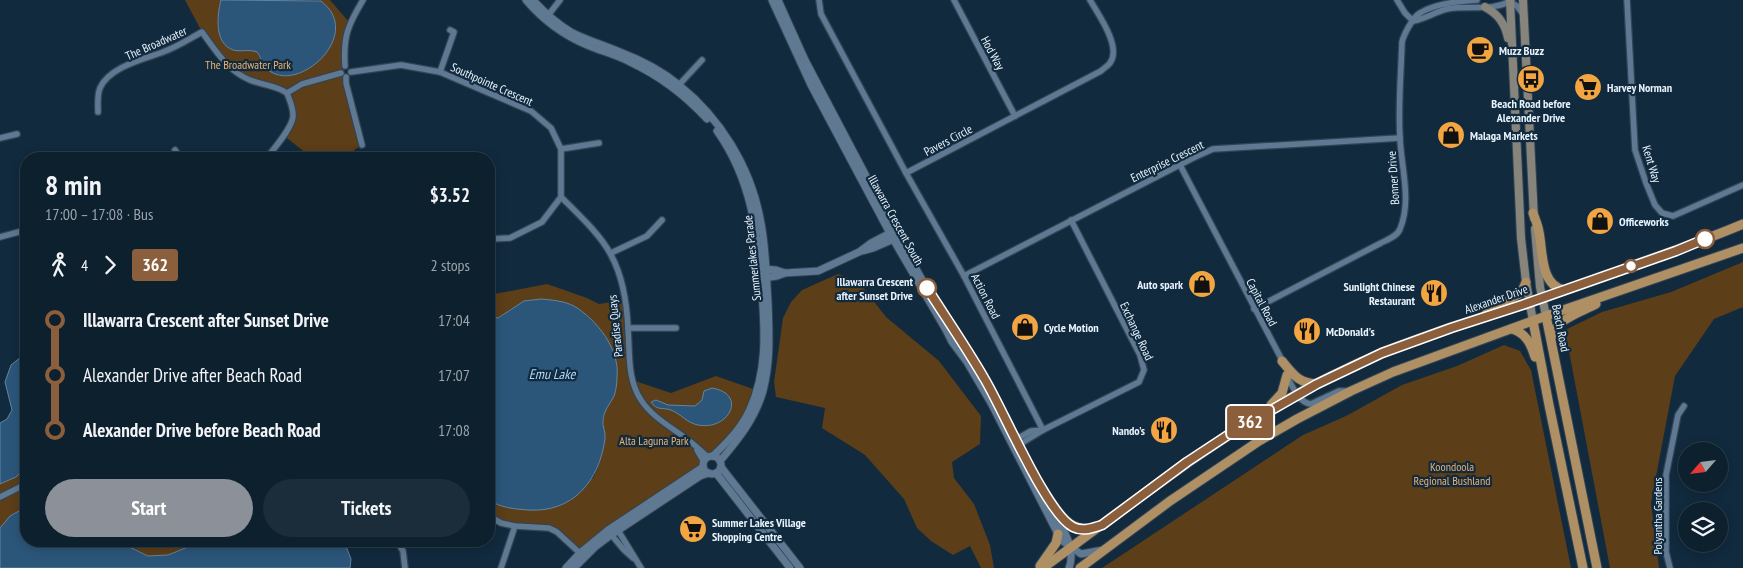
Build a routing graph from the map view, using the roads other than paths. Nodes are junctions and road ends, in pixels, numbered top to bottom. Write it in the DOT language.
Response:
graph roads {
  1 [pos="363,0"];
  2 [pos="526,0"];
  3 [pos="533,0"];
  4 [pos="560,0"];
  5 [pos="772,0"];
  6 [pos="778,0"];
  7 [pos="820,0"];
  8 [pos="954,0"];
  9 [pos="1090,0"];
  10 [pos="1397,0"];
  11 [pos="1476,0"];
  12 [pos="1509,0"];
  13 [pos="1522,0"];
  14 [pos="1627,0"];
  15 [pos="1457,3"];
  16 [pos="1485,7"];
  17 [pos="1523,14"];
  18 [pos="546,17"];
  19 [pos="1413,21"];
  20 [pos="450,30"];
  21 [pos="702,60"];
  22 [pos="1513,62"];
  23 [pos="345,66"];
  24 [pos="351,72"];
  25 [pos="440,72"];
  26 [pos="343,75"];
  27 [pos="677,87"];
  28 [pos="287,93"];
  29 [pos="98,112"];
  30 [pos="1015,116"];
  31 [pos="1529,133"];
  32 [pos="17,134"];
  33 [pos="0,138"];
  34 [pos="1400,138"];
  35 [pos="600,143"];
  36 [pos="362,145"];
  37 [pos="561,149"];
  38 [pos="271,152"];
  39 [pos="1180,165"];
  40 [pos="1518,170"];
  41 [pos="906,173"];
  42 [pos="1743,185"];
  43 [pos="561,197"];
  44 [pos="1533,213"];
  45 [pos="662,220"];
  46 [pos="1072,220"];
  47 [pos="1743,224"];
  48 [pos="20,232"];
  49 [pos="894,235"];
  50 [pos="0,237"];
  51 [pos="495,239"];
  52 [pos="1743,248"];
  53 [pos="611,253"];
  54 [pos="763,269"];
  55 [pos="785,273"];
  56 [pos="964,276"];
  57 [pos="764,278"];
  58 [pos="1526,282"];
  59 [pos="1633,287"];
  60 [pos="1564,290"];
  61 [pos="1542,297"];
  62 [pos="1530,302"];
  63 [pos="1254,309"];
  64 [pos="1546,316"];
  65 [pos="1533,321"];
  66 [pos="628,328"];
  67 [pos="676,328"];
  68 [pos="1451,328"];
  69 [pos="1512,329"];
  70 [pos="1551,340"];
  71 [pos="1282,361"];
  72 [pos="1287,375"];
  73 [pos="1317,384"];
  74 [pos="1351,392"];
  75 [pos="1298,394"];
  76 [pos="1549,405"];
  77 [pos="1684,406"];
  78 [pos="1260,416"];
  79 [pos="1043,430"];
  80 [pos="1016,443"];
  81 [pos="707,461"];
  82 [pos="716,469"];
  83 [pos="20,486"];
  84 [pos="679,487"];
  85 [pos="1041,487"];
  86 [pos="0,497"];
  87 [pos="761,518"];
  88 [pos="495,520"];
  89 [pos="754,524"];
  90 [pos="1102,525"];
  91 [pos="516,526"];
  92 [pos="616,528"];
  93 [pos="609,533"];
  94 [pos="1058,534"];
  95 [pos="401,547"];
  96 [pos="1071,548"];
  97 [pos="1104,550"];
  98 [pos="582,555"];
  99 [pos="635,559"];
  100 [pos="405,568"];
  101 [pos="501,568"];
  102 [pos="566,568"];
  103 [pos="574,568"];
  104 [pos="641,568"];
  105 [pos="790,568"];
  106 [pos="800,568"];
  107 [pos="1038,568"];
  108 [pos="1043,568"];
  109 [pos="1070,568"];
  110 [pos="1080,568"];
  111 [pos="1583,568"];
  112 [pos="1597,568"];
  113 [pos="1670,568"];
  1 -- 23 [label="street"];
  2 -- 18 [label="street, Summerlakes Parade"];
  3 -- 18 [label="street, Summerlakes Parade"];
  4 -- 18 [label="street"];
  5 -- 49 [label="street, Illawarra Crescent South"];
  6 -- 49 [label="street, Illawarra Crescent South"];
  7 -- 41 [label="street"];
  8 -- 30 [label="street, Hod Way"];
  9 -- 30 [label="street, Pavers Circle"];
  10 -- 19 [label="street"];
  11 -- 15 [label="street"];
  12 -- 16 [label="street"];
  12 -- 17 [label="street"];
  12 -- 22 [label="main road, Beach Road"];
  13 -- 17 [label="main road, Beach Road"];
  14 -- 42 [label="street, Kent Way"];
  15 -- 16 [label="street"];
  15 -- 19 [label="street"];
  16 -- 22 [label="main road"];
  17 -- 31 [label="main road, Beach Road"];
  18 -- 27 [label="street, Summerlakes Parade"];
  19 -- 34 [label="street, Bonner Drive"];
  20 -- 25 [label="street"];
  21 -- 27 [label="street"];
  22 -- 40 [label="main road, Beach Road"];
  23 -- 24 [label="street"];
  23 -- 26 [label="street"];
  24 -- 25 [label="street, Southpointe Crescent"];
  24 -- 26 [label="street"];
  25 -- 37 [label="street, Southpointe Crescent"];
  26 -- 28 [label="street"];
  26 -- 36 [label="street"];
  27 -- 54 [label="street, Summerlakes Parade"];
  28 -- 29 [label="street, The Broadwater"];
  28 -- 38 [label="street"];
  30 -- 41 [label="street, Pavers Circle"];
  31 -- 40 [label="main road"];
  31 -- 44 [label="main road, Beach Road"];
  32 -- 33 [label="street"];
  34 -- 39 [label="street, Enterprise Crescent"];
  34 -- 63 [label="street, Bonner Drive"];
  35 -- 37 [label="street"];
  37 -- 43 [label="street, Southpointe Crescent"];
  39 -- 46 [label="street, Enterprise Crescent"];
  39 -- 63 [label="street, Capital Road"];
  40 -- 58 [label="main road, Beach Road"];
  41 -- 56 [label="street, Action Road"];
  43 -- 51 [label="street"];
  43 -- 53 [label="street, Paradise Quays"];
  44 -- 60 [label="main road"];
  44 -- 61 [label="main road, Beach Road"];
  45 -- 53 [label="street"];
  46 -- 56 [label="street, Enterprise Crescent"];
  46 -- 79 [label="street, Exchange Road"];
  47 -- 60 [label="main road, Alexander Drive"];
  48 -- 50 [label="street"];
  49 -- 55 [label="street"];
  49 -- 80 [label="street, Illawarra Crescent South"];
  52 -- 59 [label="main road"];
  53 -- 66 [label="street, Paradise Quays"];
  54 -- 55 [label="street"];
  54 -- 57 [label="street, Summerlakes Parade"];
  55 -- 57 [label="street"];
  56 -- 79 [label="street, Action Road"];
  57 -- 81 [label="street, Summerlakes Parade"];
  57 -- 82 [label="street, Summerlakes Parade"];
  58 -- 62 [label="main road, Beach Road"];
  58 -- 68 [label="main road"];
  59 -- 64 [label="main road"];
  59 -- 70 [label="main road"];
  60 -- 61 [label="main road, Alexander Drive"];
  61 -- 62 [label="main road, Alexander Drive"];
  61 -- 64 [label="main road, Beach Road"];
  62 -- 65 [label="main road, Beach Road"];
  62 -- 68 [label="main road, Alexander Drive"];
  63 -- 71 [label="street, Capital Road"];
  64 -- 65 [label="main road"];
  64 -- 70 [label="main road, Beach Road"];
  65 -- 69 [label="main road"];
  65 -- 76 [label="main road, Beach Road"];
  66 -- 67 [label="street"];
  66 -- 81 [label="street, Paradise Quays"];
  68 -- 73 [label="main road, Alexander Drive"];
  69 -- 74 [label="main road"];
  69 -- 76 [label="main road"];
  70 -- 112 [label="main road, Beach Road"];
  71 -- 72 [label="street, Capital Road"];
  71 -- 73 [label="main road"];
  72 -- 75 [label="street, Capital Road"];
  72 -- 78 [label="main road"];
  73 -- 75 [label="main road, Alexander Drive"];
  74 -- 75 [label="street"];
  74 -- 97 [label="main road"];
  75 -- 78 [label="main road, Alexander Drive"];
  76 -- 111 [label="main road, Beach Road"];
  77 -- 113 [label="street, Polyantha Gardens"];
  78 -- 90 [label="main road, Alexander Drive"];
  79 -- 80 [label="street, Exchange Road"];
  80 -- 85 [label="street, Illawarra Crescent South"];
  80 -- 94 [label="street, Illawarra Crescent South"];
  81 -- 82 [label="street"];
  81 -- 82 [label="street"];
  81 -- 84 [label="street, Summerlakes Parade"];
  82 -- 84 [label="street, Summerlakes Parade"];
  82 -- 87 [label="street"];
  82 -- 89 [label="street"];
  83 -- 86 [label="street"];
  84 -- 92 [label="street, Summerlakes Parade"];
  85 -- 90 [label="main road"];
  85 -- 96 [label="street, Illawarra Crescent South"];
  87 -- 89 [label="street"];
  87 -- 106 [label="street"];
  88 -- 91 [label="street"];
  89 -- 105 [label="street"];
  90 -- 96 [label="main road, Alexander Drive"];
  91 -- 98 [label="street"];
  91 -- 101 [label="street"];
  92 -- 93 [label="street, Summerlakes Parade"];
  92 -- 99 [label="street"];
  93 -- 98 [label="street, Summerlakes Parade"];
  93 -- 99 [label="street"];
  94 -- 96 [label="street, Illawarra Crescent South"];
  94 -- 107 [label="main road"];
  95 -- 100 [label="street"];
  96 -- 97 [label="street"];
  96 -- 108 [label="main road, Alexander Drive"];
  96 -- 109 [label="street, Illawarra Crescent South"];
  97 -- 110 [label="main road"];
  98 -- 102 [label="street, Summerlakes Parade"];
  98 -- 103 [label="street, Summerlakes Parade"];
  99 -- 104 [label="street"];
}
